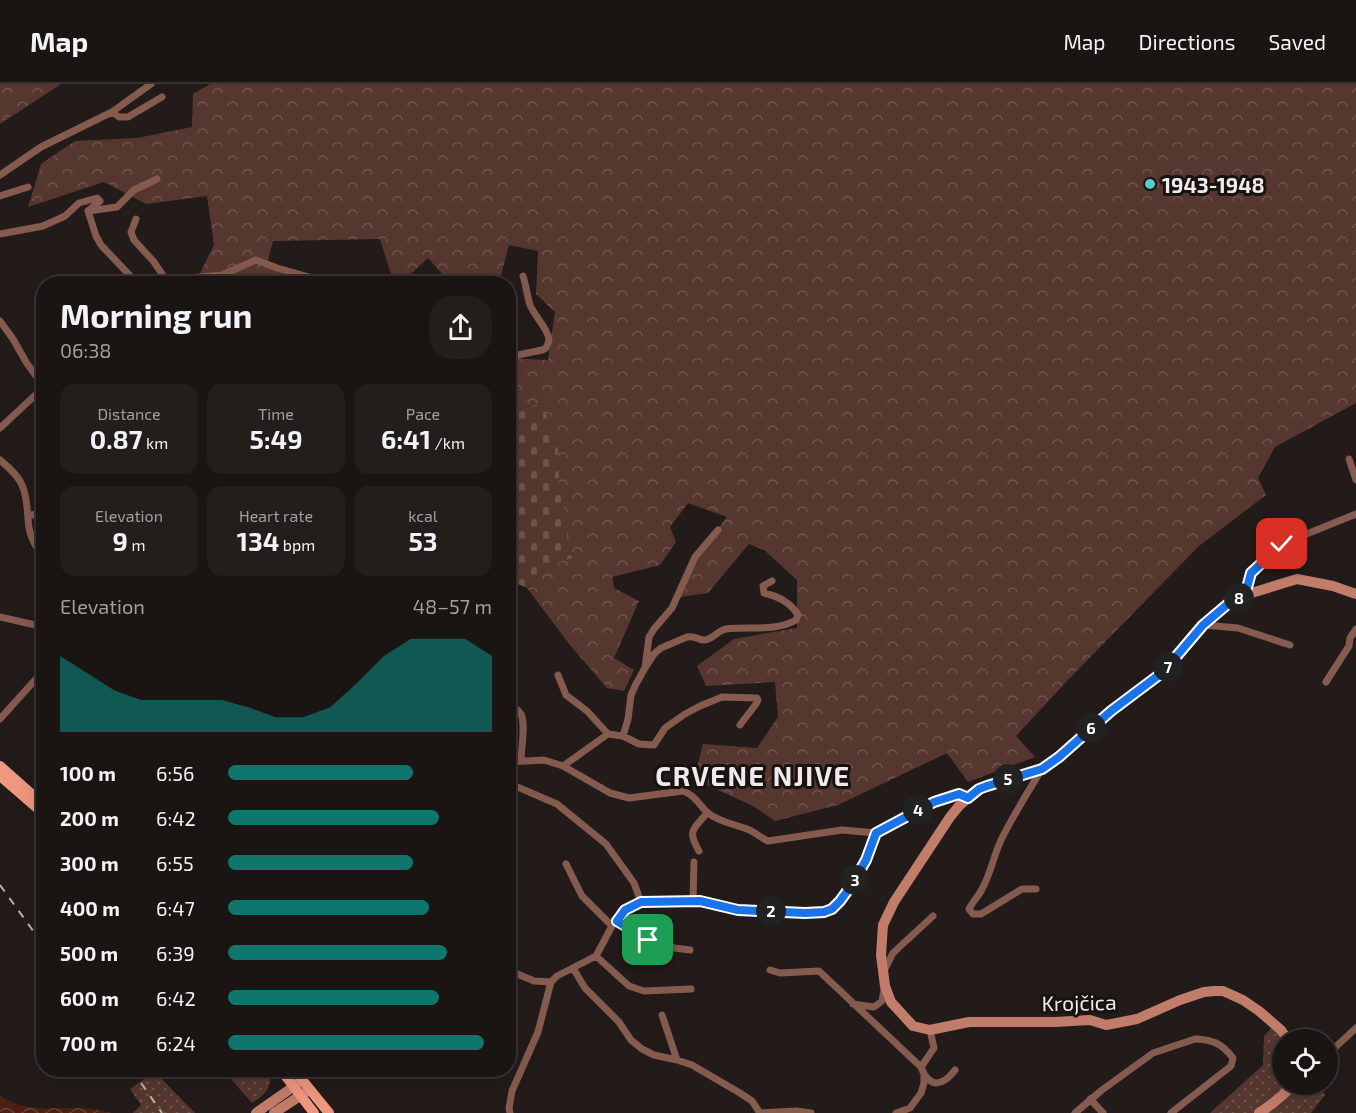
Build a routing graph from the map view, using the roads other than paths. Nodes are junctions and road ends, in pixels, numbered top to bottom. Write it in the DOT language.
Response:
graph roads {
  1 [pos="151,84"];
  2 [pos="162,98"];
  3 [pos="112,112"];
  4 [pos="0,175"];
  5 [pos="157,179"];
  6 [pos="28,187"];
  7 [pos="0,196"];
  8 [pos="88,211"];
  9 [pos="136,219"];
  10 [pos="0,234"];
  11 [pos="132,276"];
  12 [pos="163,276"];
  13 [pos="211,276"];
  14 [pos="306,276"];
  15 [pos="523,276"];
  16 [pos="0,321"];
  17 [pos="516,356"];
  18 [pos="36,377"];
  19 [pos="36,394"];
  20 [pos="0,428"];
  21 [pos="1349,459"];
  22 [pos="0,460"];
  23 [pos="1356,480"];
  24 [pos="36,514"];
  25 [pos="1356,514"];
  26 [pos="28,516"];
  27 [pos="718,530"];
  28 [pos="36,545"];
  29 [pos="772,581"];
  30 [pos="1356,594"];
  31 [pos="1245,595"];
  32 [pos="0,617"];
  33 [pos="36,625"];
  34 [pos="1203,625"];
  35 [pos="1356,629"];
  36 [pos="1290,645"];
  37 [pos="645,668"];
  38 [pos="558,675"];
  39 [pos="36,679"];
  40 [pos="1326,682"];
  41 [pos="516,709"];
  42 [pos="0,719"];
  43 [pos="740,725"];
  44 [pos="608,734"];
  45 [pos="623,736"];
  46 [pos="516,761"];
  47 [pos="521,761"];
  48 [pos="0,766"];
  49 [pos="563,766"];
  50 [pos="1042,769"];
  51 [pos="0,776"];
  52 [pos="516,786"];
  53 [pos="36,798"];
  54 [pos="968,798"];
  55 [pos="36,807"];
  56 [pos="707,813"];
  57 [pos="876,833"];
  58 [pos="699,851"];
  59 [pos="693,862"];
  60 [pos="566,864"];
  61 [pos="1036,889"];
  62 [pos="641,902"];
  63 [pos="693,902"];
  64 [pos="933,916"];
  65 [pos="614,923"];
  66 [pos="690,950"];
  67 [pos="596,956"];
  68 [pos="573,968"];
  69 [pos="770,970"];
  70 [pos="516,973"];
  71 [pos="883,973"];
  72 [pos="552,982"];
  73 [pos="885,986"];
  74 [pos="691,989"];
  75 [pos="853,1004"];
  76 [pos="662,1015"];
  77 [pos="1356,1028"];
  78 [pos="1280,1029"];
  79 [pos="930,1030"];
  80 [pos="1338,1045"];
  81 [pos="677,1059"];
  82 [pos="955,1070"];
  83 [pos="922,1071"];
  84 [pos="290,1077"];
  85 [pos="297,1077"];
  86 [pos="302,1087"];
  87 [pos="1282,1095"];
  88 [pos="1090,1099"];
  89 [pos="256,1113"];
  90 [pos="274,1113"];
  91 [pos="314,1113"];
  92 [pos="329,1113"];
  93 [pos="510,1113"];
  94 [pos="760,1113"];
  95 [pos="811,1113"];
  96 [pos="896,1113"];
  97 [pos="1075,1113"];
  98 [pos="1103,1113"];
  99 [pos="1171,1113"];
  100 [pos="1259,1113"];
  1 -- 3 [label="street"];
  2 -- 3 [label="street"];
  3 -- 4 [label="street"];
  5 -- 8 [label="street"];
  6 -- 7 [label="street"];
  8 -- 10 [label="street"];
  8 -- 11 [label="street"];
  9 -- 12 [label="street"];
  13 -- 14 [label="street"];
  15 -- 17 [label="street"];
  16 -- 18 [label="street"];
  19 -- 20 [label="street"];
  21 -- 23 [label="street"];
  22 -- 26 [label="street"];
  24 -- 26 [label="street"];
  25 -- 31 [label="street"];
  26 -- 28 [label="street"];
  27 -- 37 [label="street"];
  29 -- 37 [label="street"];
  30 -- 31 [label="main road"];
  31 -- 34 [label="main road"];
  32 -- 33 [label="street"];
  34 -- 36 [label="street"];
  34 -- 50 [label="main road"];
  35 -- 40 [label="street"];
  37 -- 45 [label="street"];
  38 -- 44 [label="street"];
  39 -- 42 [label="street"];
  41 -- 47 [label="street"];
  43 -- 45 [label="street"];
  44 -- 45 [label="street"];
  44 -- 49 [label="street"];
  46 -- 47 [label="street"];
  47 -- 49 [label="street"];
  48 -- 53 [label="main road"];
  49 -- 56 [label="street"];
  50 -- 54 [label="main road"];
  50 -- 61 [label="street"];
  51 -- 55 [label="main road"];
  52 -- 62 [label="street"];
  54 -- 57 [label="street"];
  54 -- 71 [label="main road"];
  56 -- 57 [label="street"];
  56 -- 58 [label="street"];
  57 -- 63 [label="street"];
  59 -- 63 [label="street"];
  60 -- 65 [label="street"];
  62 -- 63 [label="street"];
  62 -- 65 [label="street"];
  64 -- 71 [label="street"];
  65 -- 66 [label="street"];
  65 -- 67 [label="street"];
  67 -- 68 [label="street"];
  67 -- 74 [label="street"];
  68 -- 72 [label="street"];
  68 -- 81 [label="street"];
  69 -- 75 [label="street"];
  70 -- 72 [label="street"];
  71 -- 73 [label="main road"];
  72 -- 93 [label="street"];
  73 -- 75 [label="street"];
  73 -- 79 [label="main road"];
  75 -- 83 [label="street"];
  76 -- 81 [label="street"];
  77 -- 80 [label="street"];
  78 -- 79 [label="main road, Krojčica"];
  79 -- 83 [label="street"];
  81 -- 94 [label="street"];
  82 -- 83 [label="street"];
  83 -- 96 [label="street"];
  84 -- 86 [label="main road"];
  85 -- 86 [label="main road"];
  86 -- 89 [label="main road"];
  86 -- 90 [label="main road"];
  86 -- 91 [label="main road"];
  86 -- 92 [label="main road"];
  87 -- 100 [label="main road"];
  88 -- 97 [label="street"];
  88 -- 98 [label="street"];
  88 -- 99 [label="street"];
  94 -- 95 [label="street"];
}
